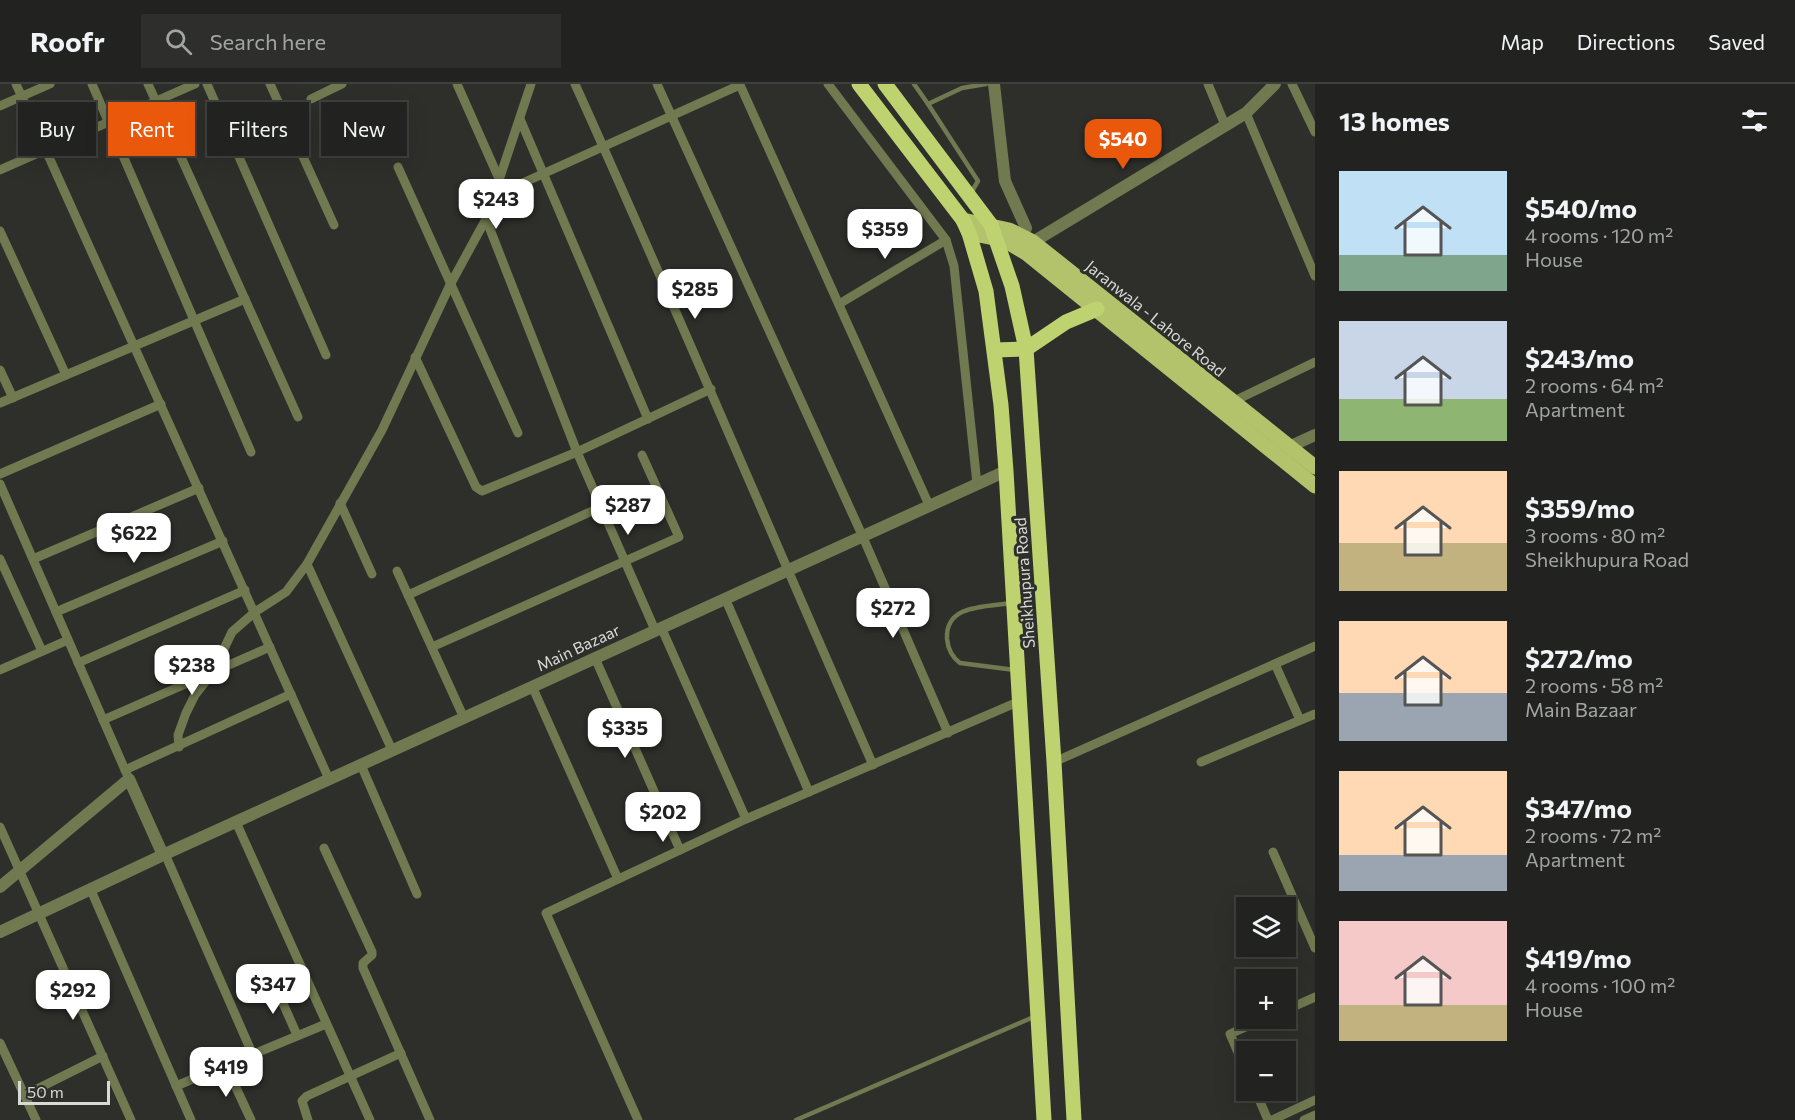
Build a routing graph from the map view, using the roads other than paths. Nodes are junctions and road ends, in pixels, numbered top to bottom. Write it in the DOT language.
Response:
graph roads {
  1 [pos="16,84"];
  2 [pos="50,84"];
  3 [pos="92,84"];
  4 [pos="148,84"];
  5 [pos="195,84"];
  6 [pos="207,84"];
  7 [pos="270,84"];
  8 [pos="342,84"];
  9 [pos="457,84"];
  10 [pos="531,84"];
  11 [pos="575,84"];
  12 [pos="657,84"];
  13 [pos="828,84"];
  14 [pos="859,84"];
  15 [pos="885,84"];
  16 [pos="914,84"];
  17 [pos="986,84"];
  18 [pos="994,84"];
  19 [pos="1208,84"];
  20 [pos="1275,84"];
  21 [pos="1293,84"];
  22 [pos="22,97"];
  23 [pos="310,99"];
  24 [pos="156,101"];
  25 [pos="24,102"];
  26 [pos="928,104"];
  27 [pos="0,106"];
  28 [pos="1246,113"];
  29 [pos="672,116"];
  30 [pos="520,119"];
  31 [pos="108,122"];
  32 [pos="1225,125"];
  33 [pos="1315,132"];
  34 [pos="604,148"];
  35 [pos="32,156"];
  36 [pos="49,156"];
  37 [pos="123,156"];
  38 [pos="398,167"];
  39 [pos="0,170"];
  40 [pos="543,174"];
  41 [pos="500,181"];
  42 [pos="970,194"];
  43 [pos="494,196"];
  44 [pos="486,219"];
  45 [pos="334,225"];
  46 [pos="966,226"];
  47 [pos="0,231"];
  48 [pos="994,232"];
  49 [pos="946,240"];
  50 [pos="1025,244"];
  51 [pos="1315,276"];
  52 [pos="450,285"];
  53 [pos="245,299"];
  54 [pos="839,304"];
  55 [pos="1097,309"];
  56 [pos="194,321"];
  57 [pos="135,346"];
  58 [pos="1026,349"];
  59 [pos="995,350"];
  60 [pos="326,355"];
  61 [pos="415,357"];
  62 [pos="1315,362"];
  63 [pos="0,370"];
  64 [pos="66,375"];
  65 [pos="711,389"];
  66 [pos="12,398"];
  67 [pos="1232,402"];
  68 [pos="0,404"];
  69 [pos="161,404"];
  70 [pos="298,417"];
  71 [pos="648,419"];
  72 [pos="518,433"];
  73 [pos="1315,435"];
  74 [pos="1289,447"];
  75 [pos="251,452"];
  76 [pos="577,452"];
  77 [pos="642,454"];
  78 [pos="1315,467"];
  79 [pos="1006,471"];
  80 [pos="0,474"];
  81 [pos="0,484"];
  82 [pos="977,484"];
  83 [pos="1315,486"];
  84 [pos="199,488"];
  85 [pos="340,503"];
  86 [pos="929,505"];
  87 [pos="601,507"];
  88 [pos="862,535"];
  89 [pos="223,541"];
  90 [pos="0,559"];
  91 [pos="33,559"];
  92 [pos="625,561"];
  93 [pos="307,564"];
  94 [pos="787,569"];
  95 [pos="397,571"];
  96 [pos="372,574"];
  97 [pos="245,590"];
  98 [pos="408,595"];
  99 [pos="725,598"];
  100 [pos="1014,602"];
  101 [pos="56,612"];
  102 [pos="255,612"];
  103 [pos="658,629"];
  104 [pos="68,640"];
  105 [pos="1315,646"];
  106 [pos="270,647"];
  107 [pos="432,647"];
  108 [pos="42,651"];
  109 [pos="595,658"];
  110 [pos="78,663"];
  111 [pos="1275,664"];
  112 [pos="0,670"];
  113 [pos="1018,670"];
  114 [pos="213,672"];
  115 [pos="532,686"];
  116 [pos="291,694"];
  117 [pos="1020,701"];
  118 [pos="1315,714"];
  119 [pos="464,718"];
  120 [pos="103,720"];
  121 [pos="1300,720"];
  122 [pos="948,733"];
  123 [pos="179,747"];
  124 [pos="392,750"];
  125 [pos="1054,762"];
  126 [pos="1201,762"];
  127 [pos="360,765"];
  128 [pos="873,765"];
  129 [pos="127,775"];
  130 [pos="329,780"];
  131 [pos="809,792"];
  132 [pos="746,819"];
  133 [pos="236,822"];
  134 [pos="0,827"];
  135 [pos="324,848"];
  136 [pos="680,850"];
  137 [pos="1274,852"];
  138 [pos="164,855"];
  139 [pos="19,872"];
  140 [pos="618,879"];
  141 [pos="0,887"];
  142 [pos="90,888"];
  143 [pos="417,894"];
  144 [pos="38,912"];
  145 [pos="0,932"];
  146 [pos="1315,948"];
  147 [pos="274,983"];
  148 [pos="1315,997"];
  149 [pos="1296,1006"];
  150 [pos="1038,1016"];
  151 [pos="326,1024"];
  152 [pos="1243,1029"];
  153 [pos="297,1035"];
  154 [pos="0,1043"];
  155 [pos="1236,1048"];
  156 [pos="252,1053"];
  157 [pos="401,1053"];
  158 [pos="103,1056"];
  159 [pos="225,1064"];
  160 [pos="350,1076"];
  161 [pos="176,1086"];
  162 [pos="25,1095"];
  163 [pos="1315,1100"];
  164 [pos="1260,1101"];
  165 [pos="1295,1109"];
  166 [pos="811,1113"];
  167 [pos="1315,1115"];
  168 [pos="36,1120"];
  169 [pos="132,1120"];
  170 [pos="191,1120"];
  171 [pos="251,1120"];
  172 [pos="308,1120"];
  173 [pos="370,1120"];
  174 [pos="430,1120"];
  175 [pos="638,1120"];
  176 [pos="796,1120"];
  177 [pos="814,1120"];
  178 [pos="1044,1120"];
  179 [pos="1074,1120"];
  180 [pos="1270,1120"];
  181 [pos="1302,1120"];
  1 -- 22 [label="street"];
  2 -- 22 [label="street"];
  3 -- 31 [label="street"];
  4 -- 24 [label="street"];
  5 -- 24 [label="street"];
  6 -- 60 [label="street"];
  7 -- 45 [label="street"];
  8 -- 23 [label="street"];
  9 -- 41 [label="street"];
  10 -- 30 [label="street"];
  11 -- 34 [label="street"];
  12 -- 29 [label="street"];
  13 -- 49 [label="street"];
  14 -- 46 [label="highway, Sheikhupura Road"];
  15 -- 42 [label="highway, Sheikhupura Road"];
  16 -- 26 [label="lane"];
  17 -- 26 [label="lane"];
  18 -- 50 [label="street"];
  19 -- 32 [label="street"];
  20 -- 28 [label="street"];
  21 -- 33 [label="street"];
  22 -- 25 [label="street"];
  22 -- 27 [label="street"];
  24 -- 53 [label="street"];
  26 -- 42 [label="lane"];
  28 -- 32 [label="street"];
  28 -- 51 [label="street"];
  29 -- 34 [label="street"];
  29 -- 54 [label="street"];
  29 -- 88 [label="street"];
  30 -- 40 [label="street"];
  30 -- 41 [label="street"];
  32 -- 50 [label="street"];
  34 -- 40 [label="street"];
  34 -- 65 [label="street"];
  35 -- 39 [label="street"];
  36 -- 57 [label="street"];
  37 -- 56 [label="street"];
  38 -- 52 [label="street"];
  40 -- 43 [label="street"];
  40 -- 71 [label="street"];
  41 -- 43 [label="street"];
  42 -- 48 [label="highway, Sheikhupura Road"];
  43 -- 44 [label="street"];
  44 -- 52 [label="street"];
  44 -- 76 [label="street"];
  46 -- 48 [label="main road, Jaranwala - Lahore Road"];
  46 -- 59 [label="highway, Sheikhupura Road"];
  47 -- 64 [label="street"];
  48 -- 50 [label="main road, Jaranwala - Lahore Road"];
  48 -- 58 [label="highway, Sheikhupura Road"];
  49 -- 54 [label="street"];
  49 -- 82 [label="street"];
  50 -- 55 [label="main road, Jaranwala - Lahore Road"];
  50 -- 67 [label="main road, Jaranwala - Lahore Road"];
  52 -- 61 [label="street"];
  52 -- 72 [label="street"];
  53 -- 56 [label="street"];
  53 -- 70 [label="street"];
  54 -- 86 [label="street"];
  55 -- 58 [label="highway"];
  55 -- 83 [label="main road, Jaranwala - Lahore Road"];
  56 -- 57 [label="street"];
  56 -- 75 [label="street"];
  57 -- 64 [label="street"];
  57 -- 69 [label="street"];
  58 -- 59 [label="highway"];
  58 -- 125 [label="highway, Sheikhupura Road"];
  59 -- 79 [label="highway, Sheikhupura Road"];
  61 -- 76 [label="street"];
  61 -- 85 [label="street"];
  62 -- 67 [label="street"];
  63 -- 66 [label="street"];
  64 -- 66 [label="street"];
  65 -- 71 [label="street"];
  65 -- 94 [label="street"];
  66 -- 68 [label="street"];
  67 -- 74 [label="main road, Jaranwala - Lahore Road"];
  69 -- 80 [label="street"];
  69 -- 84 [label="street"];
  71 -- 76 [label="street"];
  73 -- 74 [label="street"];
  74 -- 78 [label="main road, Jaranwala - Lahore Road"];
  76 -- 87 [label="street"];
  77 -- 92 [label="street"];
  79 -- 82 [label="street, Main Bazaar"];
  79 -- 100 [label="highway, Sheikhupura Road"];
  81 -- 91 [label="street"];
  82 -- 86 [label="street, Main Bazaar"];
  84 -- 89 [label="street"];
  84 -- 91 [label="street"];
  85 -- 93 [label="street"];
  85 -- 96 [label="street"];
  86 -- 88 [label="street, Main Bazaar"];
  87 -- 92 [label="street"];
  87 -- 98 [label="street"];
  88 -- 94 [label="street, Main Bazaar"];
  88 -- 122 [label="street"];
  89 -- 97 [label="street"];
  89 -- 101 [label="street"];
  90 -- 108 [label="street"];
  91 -- 101 [label="street"];
  92 -- 103 [label="street"];
  92 -- 107 [label="street"];
  93 -- 102 [label="street"];
  93 -- 124 [label="street"];
  94 -- 99 [label="street, Main Bazaar"];
  94 -- 128 [label="street"];
  95 -- 98 [label="street"];
  97 -- 102 [label="street"];
  97 -- 110 [label="street"];
  98 -- 107 [label="street"];
  99 -- 103 [label="street, Main Bazaar"];
  99 -- 131 [label="street"];
  100 -- 113 [label="highway, Sheikhupura Road"];
  100 -- 113 [label="lane"];
  101 -- 104 [label="street"];
  102 -- 106 [label="street"];
  102 -- 114 [label="street"];
  103 -- 109 [label="street, Main Bazaar"];
  103 -- 132 [label="street"];
  104 -- 108 [label="street"];
  104 -- 110 [label="street"];
  105 -- 111 [label="street"];
  106 -- 114 [label="street"];
  106 -- 116 [label="street"];
  107 -- 119 [label="street"];
  108 -- 112 [label="street"];
  109 -- 115 [label="street, Main Bazaar"];
  109 -- 136 [label="street"];
  110 -- 120 [label="street"];
  111 -- 121 [label="street"];
  111 -- 125 [label="street"];
  113 -- 117 [label="highway, Sheikhupura Road"];
  114 -- 120 [label="street"];
  114 -- 123 [label="street"];
  115 -- 119 [label="street, Main Bazaar"];
  115 -- 140 [label="street"];
  116 -- 123 [label="street"];
  116 -- 130 [label="street"];
  117 -- 122 [label="street"];
  117 -- 150 [label="highway, Sheikhupura Road"];
  118 -- 121 [label="street"];
  119 -- 124 [label="street, Main Bazaar"];
  120 -- 129 [label="street"];
  121 -- 126 [label="street"];
  122 -- 128 [label="street"];
  123 -- 129 [label="street"];
  124 -- 127 [label="street, Main Bazaar"];
  125 -- 179 [label="highway, Sheikhupura Road"];
  127 -- 130 [label="street, Main Bazaar"];
  127 -- 143 [label="street"];
  128 -- 131 [label="street"];
  129 -- 138 [label="street"];
  129 -- 139 [label="street"];
  130 -- 133 [label="street, Main Bazaar"];
  131 -- 132 [label="street"];
  132 -- 136 [label="street"];
  133 -- 138 [label="street, Main Bazaar"];
  133 -- 151 [label="street"];
  134 -- 139 [label="street"];
  135 -- 157 [label="street"];
  136 -- 140 [label="street"];
  137 -- 146 [label="street"];
  138 -- 142 [label="street, Main Bazaar"];
  138 -- 156 [label="street"];
  139 -- 141 [label="street"];
  139 -- 144 [label="street"];
  140 -- 175 [label="street"];
  142 -- 144 [label="street, Main Bazaar"];
  142 -- 161 [label="street"];
  144 -- 145 [label="street, Main Bazaar"];
  144 -- 158 [label="street"];
  147 -- 153 [label="street"];
  148 -- 149 [label="street"];
  150 -- 166 [label="lane"];
  150 -- 178 [label="highway, Sheikhupura Road"];
  151 -- 153 [label="street"];
  151 -- 160 [label="street"];
  152 -- 155 [label="street"];
  153 -- 156 [label="street"];
  154 -- 162 [label="street"];
  156 -- 159 [label="street"];
  157 -- 160 [label="street"];
  157 -- 174 [label="street"];
  158 -- 162 [label="street"];
  158 -- 169 [label="street"];
  159 -- 161 [label="street"];
  159 -- 171 [label="street"];
  160 -- 172 [label="street"];
  160 -- 173 [label="street"];
  161 -- 170 [label="street"];
  162 -- 168 [label="street"];
  163 -- 165 [label="street"];
  164 -- 180 [label="street"];
  165 -- 180 [label="street"];
  165 -- 181 [label="street"];
  166 -- 176 [label="lane"];
  166 -- 177 [label="lane"];
  167 -- 181 [label="street"];
}
